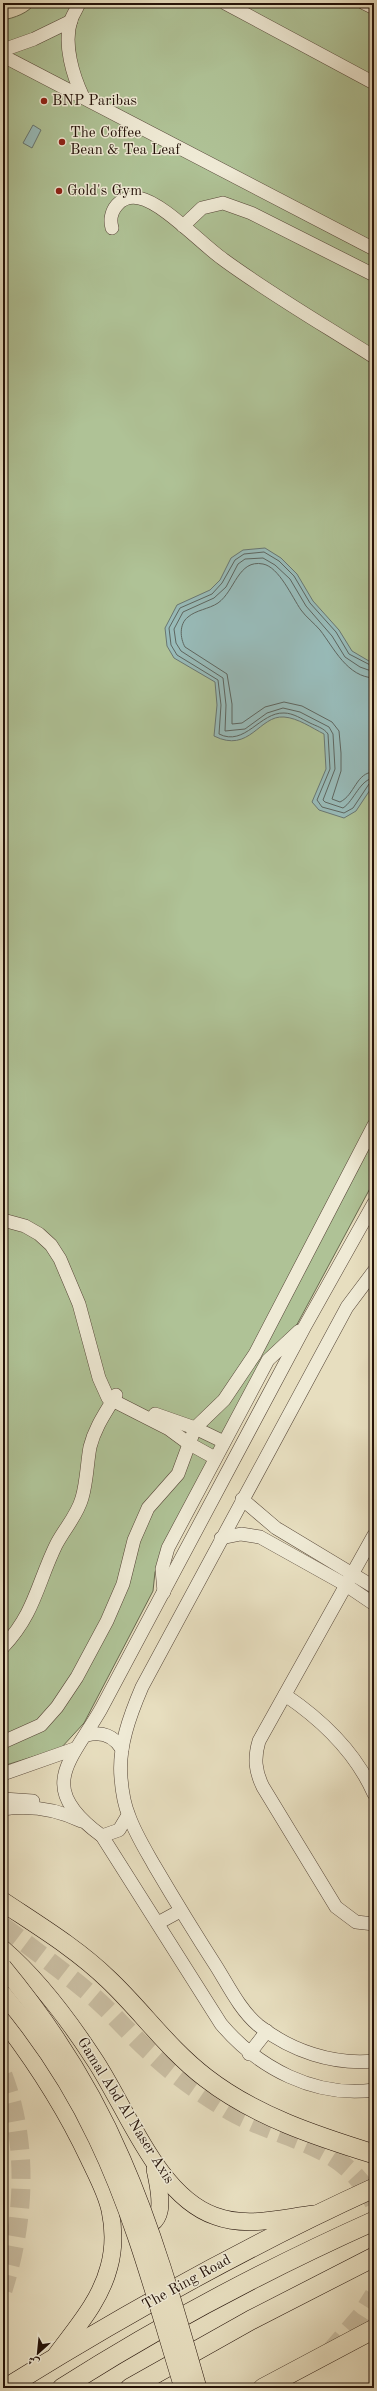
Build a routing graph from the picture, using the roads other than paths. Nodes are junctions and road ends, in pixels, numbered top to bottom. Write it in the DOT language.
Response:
graph roads {
  1 [pos="79,3"];
  2 [pos="225,3"];
  3 [pos="364,3"];
  4 [pos="374,8"];
  5 [pos="71,21"];
  6 [pos="3,50"];
  7 [pos="3,56"];
  8 [pos="374,83"];
  9 [pos="83,97"];
  10 [pos="183,226"];
  11 [pos="112,228"];
  12 [pos="374,249"];
  13 [pos="374,275"];
  14 [pos="374,357"];
  15 [pos="374,1125"];
  16 [pos="374,1203"];
  17 [pos="3,1220"];
  18 [pos="374,1271"];
  19 [pos="305,1326"];
  20 [pos="112,1397"];
  21 [pos="195,1428"];
  22 [pos="224,1442"];
  23 [pos="188,1443"];
  24 [pos="215,1458"];
  25 [pos="242,1499"];
  26 [pos="374,1535"];
  27 [pos="221,1538"];
  28 [pos="353,1573"];
  29 [pos="346,1585"];
  30 [pos="374,1587"];
  31 [pos="164,1592"];
  32 [pos="374,1604"];
  33 [pos="3,1647"];
  34 [pos="286,1695"];
  35 [pos="87,1735"];
  36 [pos="3,1742"];
  37 [pos="74,1749"];
  38 [pos="122,1749"];
  39 [pos="43,1760"];
  40 [pos="3,1766"];
  41 [pos="3,1774"];
  42 [pos="374,1794"];
  43 [pos="3,1799"];
  44 [pos="3,1809"];
  45 [pos="58,1812"];
  46 [pos="128,1815"];
  47 [pos="82,1821"];
  48 [pos="102,1836"];
  49 [pos="3,1902"];
  50 [pos="180,1911"];
  51 [pos="158,1923"];
  52 [pos="374,1924"];
  53 [pos="3,1949"];
  54 [pos="3,1967"];
  55 [pos="3,1994"];
  56 [pos="3,2020"];
  57 [pos="267,2031"];
  58 [pos="249,2054"];
  59 [pos="374,2061"];
  60 [pos="374,2090"];
  61 [pos="374,2154"];
  62 [pos="153,2160"];
  63 [pos="374,2188"];
  64 [pos="107,2198"];
  65 [pos="322,2212"];
  66 [pos="374,2221"];
  67 [pos="374,2257"];
  68 [pos="374,2329"];
  69 [pos="52,2360"];
  70 [pos="6,2388"];
  71 [pos="62,2388"];
  72 [pos="130,2388"];
  73 [pos="183,2388"];
  74 [pos="198,2388"];
  75 [pos="262,2388"];
  1 -- 5 [label="street"];
  2 -- 8 [label="street"];
  3 -- 4 [label="street"];
  5 -- 6 [label="street"];
  5 -- 9 [label="street"];
  7 -- 9 [label="street"];
  9 -- 12 [label="street"];
  10 -- 11 [label="street"];
  10 -- 13 [label="street"];
  10 -- 14 [label="street"];
  15 -- 21 [label="street"];
  16 -- 19 [label="street"];
  17 -- 20 [label="street"];
  18 -- 25 [label="street"];
  19 -- 22 [label="street"];
  19 -- 31 [label="street"];
  20 -- 21 [label="street"];
  20 -- 23 [label="street"];
  20 -- 33 [label="street"];
  21 -- 22 [label="street"];
  21 -- 23 [label="street"];
  22 -- 24 [label="street"];
  23 -- 24 [label="street"];
  23 -- 36 [label="street"];
  24 -- 31 [label="street"];
  25 -- 27 [label="street"];
  25 -- 28 [label="street"];
  26 -- 28 [label="street"];
  27 -- 29 [label="street"];
  27 -- 38 [label="street"];
  28 -- 29 [label="street"];
  28 -- 30 [label="street"];
  29 -- 32 [label="street"];
  29 -- 34 [label="street"];
  31 -- 35 [label="street"];
  34 -- 42 [label="street"];
  34 -- 52 [label="street"];
  35 -- 37 [label="street"];
  35 -- 38 [label="street"];
  37 -- 39 [label="street"];
  37 -- 47 [label="street"];
  38 -- 46 [label="street"];
  39 -- 40 [label="street"];
  39 -- 41 [label="street"];
  43 -- 45 [label="street"];
  44 -- 45 [label="street"];
  45 -- 47 [label="street"];
  46 -- 48 [label="street"];
  46 -- 50 [label="street"];
  47 -- 48 [label="street"];
  48 -- 51 [label="street"];
  49 -- 61 [label="highway"];
  50 -- 51 [label="street"];
  50 -- 57 [label="street"];
  51 -- 58 [label="street"];
  53 -- 62 [label="main road, Gamal Abd Al Naser Axis"];
  54 -- 74 [label="main road, bridge"];
  55 -- 73 [label="main road, bridge"];
  56 -- 64 [label="main road"];
  57 -- 58 [label="street"];
  57 -- 59 [label="street"];
  58 -- 60 [label="street"];
  62 -- 64 [label="main road"];
  62 -- 65 [label="main road, Gamal Abd Al Naser Axis"];
  63 -- 65 [label="highway, The Ring Road"];
  64 -- 69 [label="main road"];
  65 -- 69 [label="highway, The Ring Road"];
  66 -- 71 [label="highway, The Ring Road"];
  67 -- 72 [label="highway"];
  68 -- 75 [label="highway"];
  69 -- 70 [label="highway, The Ring Road"];
}
